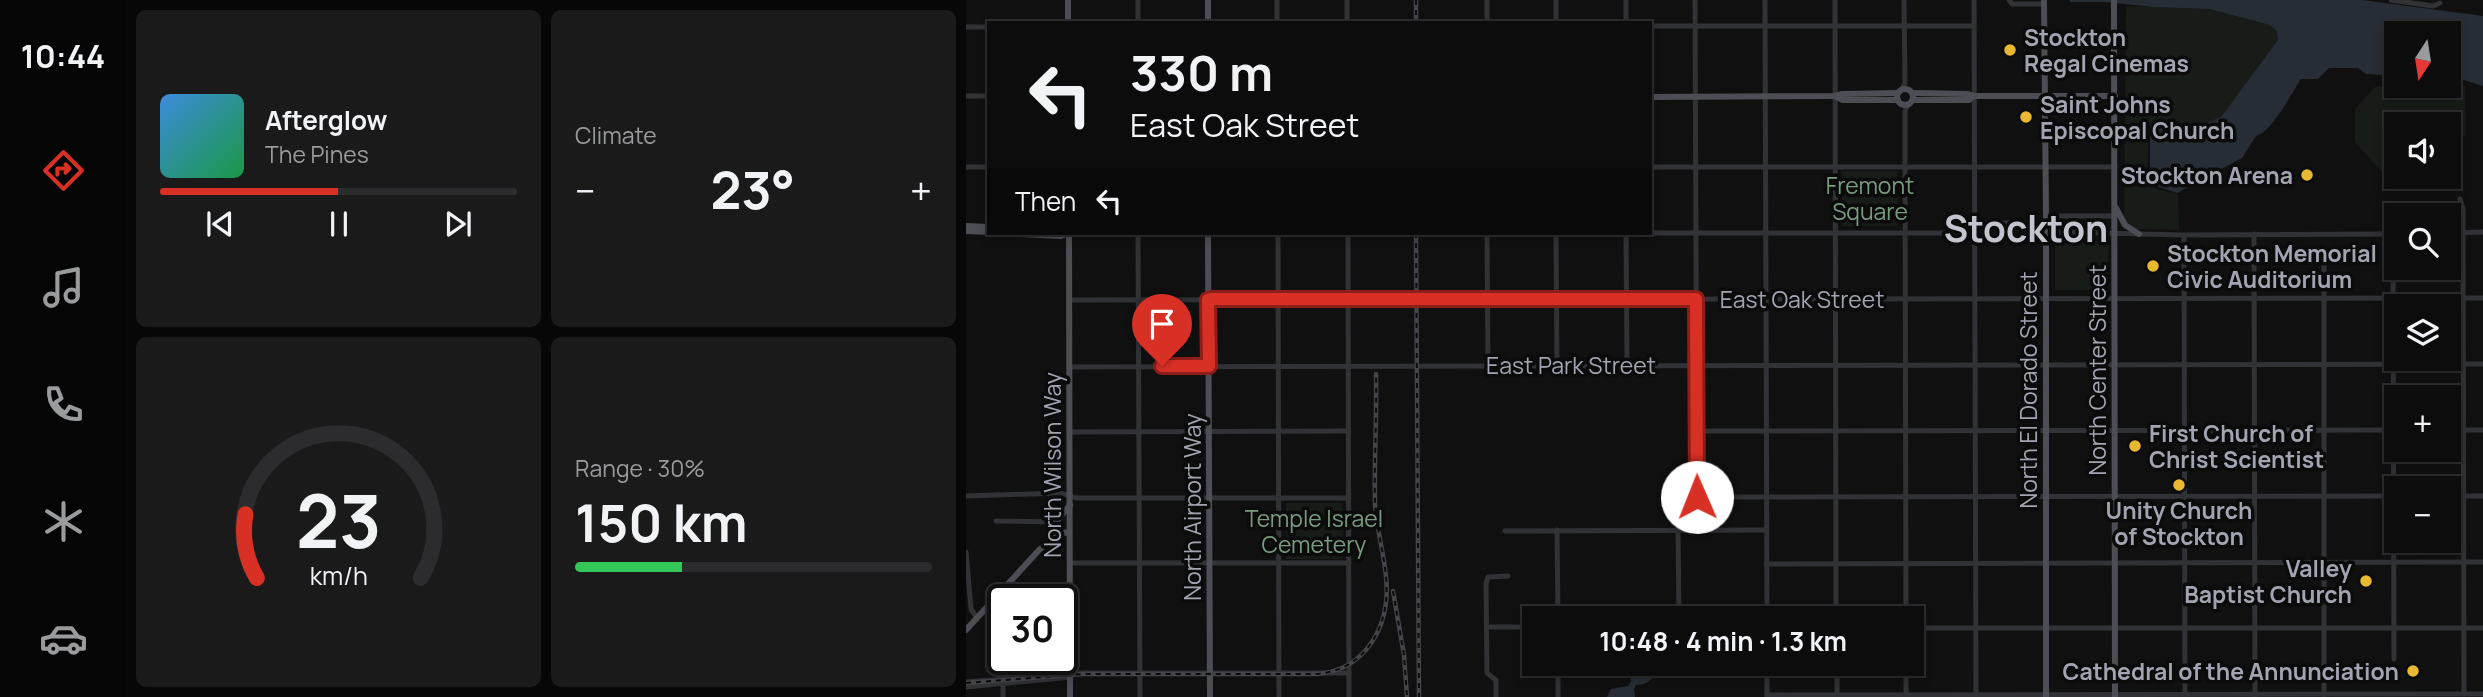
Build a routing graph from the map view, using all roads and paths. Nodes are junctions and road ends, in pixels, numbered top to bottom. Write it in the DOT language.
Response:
graph roads {
  1 [pos="1068,0"];
  2 [pos="1138,0"];
  3 [pos="1208,0"];
  4 [pos="1277,0"];
  5 [pos="1347,0"];
  6 [pos="1487,0"];
  7 [pos="1556,0"];
  8 [pos="1626,0"];
  9 [pos="1695,0"];
  10 [pos="1765,0"];
  11 [pos="1835,0"];
  12 [pos="1904,0"];
  13 [pos="1974,0"];
  14 [pos="2010,0"];
  15 [pos="2390,0"];
  16 [pos="2044,2"];
  17 [pos="2114,3"];
  18 [pos="2440,3"];
  19 [pos="1068,21"];
  20 [pos="1138,21"];
  21 [pos="1208,21"];
  22 [pos="1277,21"];
  23 [pos="1347,21"];
  24 [pos="1487,21"];
  25 [pos="1556,21"];
  26 [pos="1626,21"];
  27 [pos="1652,26"];
  28 [pos="1695,26"];
  29 [pos="1765,26"];
  30 [pos="1835,26"];
  31 [pos="1904,26"];
  32 [pos="1974,26"];
  33 [pos="966,27"];
  34 [pos="987,27"];
  35 [pos="1884,93"];
  36 [pos="966,96"];
  37 [pos="987,96"];
  38 [pos="1765,96"];
  39 [pos="1835,96"];
  40 [pos="1974,96"];
  41 [pos="2044,96"];
  42 [pos="2115,96"];
  43 [pos="1652,97"];
  44 [pos="1695,97"];
  45 [pos="1905,97"];
  46 [pos="1871,99"];
  47 [pos="966,167"];
  48 [pos="987,167"];
  49 [pos="1652,167"];
  50 [pos="1696,167"];
  51 [pos="1765,167"];
  52 [pos="1835,167"];
  53 [pos="1905,167"];
  54 [pos="1974,167"];
  55 [pos="2045,167"];
  56 [pos="2115,167"];
  57 [pos="2460,199"];
  58 [pos="2115,206"];
  59 [pos="2046,216"];
  60 [pos="2115,216"];
  61 [pos="2046,227"];
  62 [pos="1975,228"];
  63 [pos="966,229"];
  64 [pos="987,230"];
  65 [pos="2483,232"];
  66 [pos="1652,233"];
  67 [pos="1696,233"];
  68 [pos="1765,233"];
  69 [pos="1835,233"];
  70 [pos="1905,233"];
  71 [pos="2115,233"];
  72 [pos="2463,233"];
  73 [pos="2139,234"];
  74 [pos="2254,234"];
  75 [pos="2384,234"];
  76 [pos="1042,235"];
  77 [pos="1064,235"];
  78 [pos="1069,235"];
  79 [pos="1138,235"];
  80 [pos="1208,235"];
  81 [pos="1278,235"];
  82 [pos="1348,235"];
  83 [pos="1487,235"];
  84 [pos="1556,235"];
  85 [pos="1626,235"];
  86 [pos="2184,235"];
  87 [pos="2324,257"];
  88 [pos="2046,298"];
  89 [pos="2184,298"];
  90 [pos="2324,298"];
  91 [pos="2463,298"];
  92 [pos="2483,298"];
  93 [pos="1557,299"];
  94 [pos="1696,299"];
  95 [pos="1766,299"];
  96 [pos="1835,299"];
  97 [pos="1905,299"];
  98 [pos="1975,299"];
  99 [pos="2114,299"];
  100 [pos="2255,299"];
  101 [pos="2384,299"];
  102 [pos="1070,300"];
  103 [pos="1139,300"];
  104 [pos="1208,300"];
  105 [pos="1278,300"];
  106 [pos="1348,300"];
  107 [pos="1487,300"];
  108 [pos="1627,300"];
  109 [pos="2115,364"];
  110 [pos="2184,364"];
  111 [pos="2254,364"];
  112 [pos="2323,364"];
  113 [pos="2384,364"];
  114 [pos="2463,364"];
  115 [pos="2483,364"];
  116 [pos="1488,365"];
  117 [pos="1557,365"];
  118 [pos="1627,365"];
  119 [pos="1696,365"];
  120 [pos="1766,365"];
  121 [pos="1836,365"];
  122 [pos="1905,365"];
  123 [pos="1975,365"];
  124 [pos="2045,365"];
  125 [pos="1139,366"];
  126 [pos="1209,366"];
  127 [pos="1278,366"];
  128 [pos="1348,366"];
  129 [pos="1070,367"];
  130 [pos="1975,430"];
  131 [pos="2045,430"];
  132 [pos="2114,430"];
  133 [pos="2184,430"];
  134 [pos="2254,430"];
  135 [pos="2323,430"];
  136 [pos="2384,430"];
  137 [pos="2463,430"];
  138 [pos="2483,430"];
  139 [pos="1348,431"];
  140 [pos="1696,431"];
  141 [pos="1766,431"];
  142 [pos="1836,431"];
  143 [pos="1905,431"];
  144 [pos="1069,432"];
  145 [pos="1139,432"];
  146 [pos="1209,432"];
  147 [pos="1279,432"];
  148 [pos="966,496"];
  149 [pos="1070,496"];
  150 [pos="2045,496"];
  151 [pos="2184,496"];
  152 [pos="2254,496"];
  153 [pos="2324,496"];
  154 [pos="2384,496"];
  155 [pos="2463,496"];
  156 [pos="2483,496"];
  157 [pos="1279,497"];
  158 [pos="1766,497"];
  159 [pos="1836,497"];
  160 [pos="1906,497"];
  161 [pos="1975,497"];
  162 [pos="2115,497"];
  163 [pos="1139,498"];
  164 [pos="1209,498"];
  165 [pos="1348,498"];
  166 [pos="1070,505"];
  167 [pos="996,522"];
  168 [pos="1056,522"];
  169 [pos="1678,529"];
  170 [pos="1558,530"];
  171 [pos="1766,530"];
  172 [pos="1505,531"];
  173 [pos="1069,532"];
  174 [pos="1052,537"];
  175 [pos="966,552"];
  176 [pos="2394,553"];
  177 [pos="2254,562"];
  178 [pos="2324,562"];
  179 [pos="2394,562"];
  180 [pos="2463,562"];
  181 [pos="2483,562"];
  182 [pos="1070,563"];
  183 [pos="1140,563"];
  184 [pos="1209,563"];
  185 [pos="1279,563"];
  186 [pos="1349,563"];
  187 [pos="1836,563"];
  188 [pos="1906,563"];
  189 [pos="1976,563"];
  190 [pos="2045,563"];
  191 [pos="2115,563"];
  192 [pos="2185,563"];
  193 [pos="1766,564"];
  194 [pos="1508,576"];
  195 [pos="1070,584"];
  196 [pos="1558,606"];
  197 [pos="1679,606"];
  198 [pos="1767,606"];
  199 [pos="1836,606"];
  200 [pos="1906,606"];
  201 [pos="966,613"];
  202 [pos="977,618"];
  203 [pos="1487,627"];
  204 [pos="1522,627"];
  205 [pos="1924,628"];
  206 [pos="1976,628"];
  207 [pos="2045,628"];
  208 [pos="2115,628"];
  209 [pos="2185,628"];
  210 [pos="2254,628"];
  211 [pos="2324,628"];
  212 [pos="2394,628"];
  213 [pos="2463,628"];
  214 [pos="2483,628"];
  215 [pos="966,630"];
  216 [pos="2394,659"];
  217 [pos="1349,673"];
  218 [pos="1140,674"];
  219 [pos="1210,674"];
  220 [pos="1279,674"];
  221 [pos="1070,675"];
  222 [pos="1078,675"];
  223 [pos="1558,676"];
  224 [pos="1767,676"];
  225 [pos="1836,676"];
  226 [pos="1906,676"];
  227 [pos="1003,681"];
  228 [pos="966,684"];
  229 [pos="2483,694"];
  230 [pos="2255,695"];
  231 [pos="2324,695"];
  232 [pos="2394,695"];
  233 [pos="2464,695"];
  234 [pos="1767,696"];
  235 [pos="1836,696"];
  236 [pos="1906,696"];
  237 [pos="1976,696"];
  238 [pos="2046,696"];
  239 [pos="2115,696"];
  240 [pos="2185,696"];
  241 [pos="1003,697"];
  242 [pos="1070,697"];
  243 [pos="1140,697"];
  244 [pos="1210,697"];
  245 [pos="1279,697"];
  246 [pos="1349,697"];
  247 [pos="1496,697"];
  248 [pos="1558,697"];
  1 -- 19 [label="main road"];
  2 -- 20 [label="street"];
  3 -- 21 [label="main road"];
  4 -- 22 [label="street"];
  5 -- 23 [label="street"];
  6 -- 24 [label="street"];
  7 -- 25 [label="street"];
  8 -- 26 [label="street"];
  9 -- 28 [label="street"];
  10 -- 29 [label="street"];
  11 -- 30 [label="street"];
  12 -- 31 [label="street"];
  13 -- 32 [label="street"];
  14 -- 16 [label="street"];
  15 -- 18 [label="street"];
  16 -- 41 [label="main road, North El Dorado Street"];
  17 -- 42 [label="main road, North Center Street"];
  27 -- 28 [label="street"];
  28 -- 29 [label="street"];
  28 -- 44 [label="street"];
  29 -- 30 [label="street"];
  29 -- 38 [label="street"];
  30 -- 31 [label="street"];
  30 -- 39 [label="street"];
  31 -- 32 [label="street"];
  31 -- 45 [label="street"];
  32 -- 40 [label="street"];
  33 -- 34 [label="street"];
  35 -- 39 [label="main road"];
  35 -- 45 [label="main road"];
  35 -- 46 [label="main road"];
  36 -- 37 [label="street"];
  38 -- 39 [label="main road"];
  38 -- 44 [label="main road"];
  38 -- 51 [label="street"];
  39 -- 46 [label="main road"];
  39 -- 52 [label="street"];
  40 -- 41 [label="main road"];
  40 -- 45 [label="main road"];
  40 -- 54 [label="street"];
  41 -- 42 [label="main road"];
  41 -- 55 [label="main road, North El Dorado Street"];
  42 -- 56 [label="main road, North Center Street"];
  43 -- 44 [label="main road"];
  44 -- 50 [label="street"];
  45 -- 46 [label="main road"];
  45 -- 53 [label="street"];
  47 -- 48 [label="street"];
  49 -- 50 [label="street"];
  50 -- 51 [label="street"];
  50 -- 67 [label="street"];
  51 -- 52 [label="street"];
  51 -- 68 [label="street"];
  52 -- 53 [label="street"];
  52 -- 69 [label="street"];
  53 -- 54 [label="street"];
  53 -- 70 [label="street"];
  54 -- 55 [label="street"];
  54 -- 62 [label="street"];
  55 -- 56 [label="street"];
  55 -- 59 [label="main road, North El Dorado Street"];
  56 -- 58 [label="main road, North Center Street"];
  57 -- 72 [label="street"];
  58 -- 60 [label="main road, North Center Street"];
  58 -- 73 [label="main road"];
  59 -- 60 [label="street"];
  59 -- 61 [label="main road, North El Dorado Street"];
  60 -- 71 [label="main road, North Center Street"];
  61 -- 62 [label="street"];
  61 -- 71 [label="street"];
  61 -- 88 [label="main road, North El Dorado Street"];
  62 -- 70 [label="street"];
  62 -- 98 [label="street"];
  63 -- 64 [label="main road"];
  65 -- 72 [label="street"];
  66 -- 67 [label="street"];
  67 -- 68 [label="street"];
  67 -- 94 [label="street"];
  68 -- 69 [label="street"];
  68 -- 95 [label="street"];
  69 -- 70 [label="street"];
  69 -- 96 [label="street"];
  70 -- 97 [label="street"];
  71 -- 73 [label="street"];
  71 -- 99 [label="main road, North Center Street"];
  72 -- 91 [label="street"];
  73 -- 86 [label="street"];
  74 -- 75 [label="street"];
  74 -- 86 [label="street"];
  74 -- 100 [label="street"];
  76 -- 77 [label="main road"];
  78 -- 102 [label="main road, North Wilson Way"];
  79 -- 103 [label="street"];
  80 -- 104 [label="main road, North Airport Way"];
  81 -- 105 [label="street"];
  82 -- 106 [label="street"];
  83 -- 107 [label="street"];
  84 -- 93 [label="street"];
  85 -- 108 [label="street"];
  86 -- 89 [label="street"];
  87 -- 90 [label="street"];
  88 -- 98 [label="street, East Oak Street"];
  88 -- 99 [label="street, East Oak Street"];
  88 -- 124 [label="main road, North El Dorado Street"];
  89 -- 99 [label="street, East Oak Street"];
  89 -- 100 [label="street, East Oak Street"];
  89 -- 110 [label="street"];
  90 -- 100 [label="street, East Oak Street"];
  90 -- 101 [label="street, East Oak Street"];
  90 -- 112 [label="street"];
  91 -- 92 [label="street, East Oak Street"];
  91 -- 114 [label="street"];
  93 -- 107 [label="street, East Oak Street"];
  93 -- 108 [label="street, East Oak Street"];
  93 -- 117 [label="street"];
  94 -- 95 [label="street, East Oak Street"];
  94 -- 108 [label="street, East Oak Street"];
  94 -- 119 [label="street"];
  95 -- 96 [label="street, East Oak Street"];
  95 -- 120 [label="street"];
  96 -- 97 [label="street, East Oak Street"];
  96 -- 121 [label="street"];
  97 -- 98 [label="street, East Oak Street"];
  97 -- 122 [label="street"];
  98 -- 123 [label="street"];
  99 -- 109 [label="main road, North Center Street"];
  100 -- 111 [label="street"];
  102 -- 103 [label="street, East Oak Street"];
  102 -- 129 [label="main road, North Wilson Way"];
  103 -- 104 [label="street, East Oak Street"];
  103 -- 125 [label="street"];
  104 -- 105 [label="street, East Oak Street"];
  104 -- 126 [label="main road, North Airport Way"];
  105 -- 106 [label="street, East Oak Street"];
  105 -- 127 [label="street"];
  106 -- 107 [label="street, East Oak Street"];
  106 -- 128 [label="street"];
  107 -- 116 [label="street"];
  108 -- 118 [label="street"];
  109 -- 110 [label="street, East Park Street"];
  109 -- 124 [label="street, East Park Street"];
  109 -- 132 [label="main road, North Center Street"];
  110 -- 111 [label="street, East Park Street"];
  110 -- 133 [label="street"];
  111 -- 112 [label="street, East Park Street"];
  111 -- 134 [label="street"];
  112 -- 113 [label="street, East Park Street"];
  112 -- 135 [label="street"];
  114 -- 115 [label="street, East Park Street"];
  114 -- 137 [label="street"];
  116 -- 117 [label="street, East Park Street"];
  116 -- 128 [label="street, East Park Street"];
  117 -- 118 [label="street, East Park Street"];
  118 -- 119 [label="street, East Park Street"];
  119 -- 120 [label="street, East Park Street"];
  119 -- 140 [label="street"];
  120 -- 121 [label="street, East Park Street"];
  120 -- 141 [label="street"];
  121 -- 122 [label="street, East Park Street"];
  121 -- 142 [label="street"];
  122 -- 123 [label="street, East Park Street"];
  122 -- 143 [label="street"];
  123 -- 124 [label="street, East Park Street"];
  123 -- 130 [label="street"];
  124 -- 131 [label="main road, North El Dorado Street"];
  125 -- 126 [label="street, East Park Street"];
  125 -- 129 [label="street, East Park Street"];
  125 -- 145 [label="street"];
  126 -- 127 [label="street, East Park Street"];
  126 -- 146 [label="main road, North Airport Way"];
  127 -- 128 [label="street, East Park Street"];
  127 -- 147 [label="street"];
  128 -- 139 [label="street"];
  129 -- 144 [label="main road, North Wilson Way"];
  130 -- 131 [label="street"];
  130 -- 143 [label="street"];
  130 -- 161 [label="street"];
  131 -- 132 [label="street"];
  131 -- 150 [label="main road, North El Dorado Street"];
  132 -- 133 [label="street"];
  132 -- 162 [label="main road, North Center Street"];
  133 -- 134 [label="street"];
  133 -- 151 [label="street"];
  134 -- 135 [label="street"];
  134 -- 152 [label="street"];
  135 -- 136 [label="street"];
  135 -- 153 [label="street"];
  137 -- 138 [label="street"];
  137 -- 155 [label="street"];
  139 -- 147 [label="street"];
  139 -- 165 [label="street"];
  140 -- 141 [label="street"];
  140 -- 158 [label="street"];
  141 -- 142 [label="street"];
  141 -- 158 [label="street"];
  142 -- 143 [label="street"];
  142 -- 159 [label="street"];
  143 -- 160 [label="street"];
  144 -- 145 [label="street"];
  144 -- 149 [label="main road, North Wilson Way"];
  145 -- 146 [label="street"];
  145 -- 163 [label="street"];
  146 -- 147 [label="street"];
  146 -- 164 [label="main road, North Airport Way"];
  147 -- 157 [label="street"];
  148 -- 149 [label="street"];
  149 -- 163 [label="street"];
  149 -- 166 [label="main road, North Wilson Way"];
  150 -- 161 [label="street"];
  150 -- 162 [label="street"];
  150 -- 190 [label="main road, North El Dorado Street"];
  151 -- 152 [label="street"];
  151 -- 162 [label="street"];
  151 -- 192 [label="street"];
  152 -- 153 [label="street"];
  152 -- 177 [label="street"];
  153 -- 154 [label="street"];
  153 -- 178 [label="street"];
  155 -- 156 [label="street"];
  155 -- 180 [label="street"];
  157 -- 164 [label="street"];
  157 -- 165 [label="street"];
  157 -- 185 [label="street"];
  158 -- 159 [label="street"];
  158 -- 171 [label="street"];
  159 -- 160 [label="street"];
  159 -- 187 [label="street"];
  160 -- 161 [label="street"];
  160 -- 188 [label="street"];
  161 -- 189 [label="street"];
  162 -- 191 [label="main road, North Center Street"];
  163 -- 164 [label="street"];
  163 -- 183 [label="street"];
  164 -- 184 [label="main road, North Airport Way"];
  165 -- 186 [label="street"];
  166 -- 168 [label="main road"];
  166 -- 173 [label="main road, North Wilson Way"];
  167 -- 168 [label="street"];
  168 -- 174 [label="main road"];
  169 -- 170 [label="street"];
  169 -- 171 [label="street"];
  169 -- 197 [label="street"];
  170 -- 172 [label="street"];
  170 -- 196 [label="street"];
  171 -- 193 [label="street"];
  173 -- 174 [label="main road"];
  173 -- 182 [label="main road, North Wilson Way"];
  174 -- 202 [label="main road"];
  175 -- 202 [label="street"];
  176 -- 179 [label="street"];
  177 -- 178 [label="street"];
  177 -- 192 [label="street"];
  177 -- 210 [label="street"];
  178 -- 179 [label="street"];
  178 -- 211 [label="street"];
  179 -- 180 [label="street"];
  179 -- 212 [label="street"];
  180 -- 181 [label="street"];
  180 -- 213 [label="street"];
  182 -- 183 [label="street"];
  182 -- 195 [label="main road, North Wilson Way"];
  183 -- 184 [label="street"];
  183 -- 218 [label="street"];
  184 -- 185 [label="street"];
  184 -- 219 [label="main road, North Airport Way"];
  185 -- 186 [label="street"];
  185 -- 220 [label="street"];
  186 -- 217 [label="street"];
  187 -- 188 [label="street"];
  187 -- 193 [label="street"];
  187 -- 199 [label="street"];
  188 -- 189 [label="street"];
  188 -- 200 [label="street"];
  189 -- 190 [label="street"];
  189 -- 206 [label="street"];
  190 -- 191 [label="street"];
  190 -- 207 [label="main road, North El Dorado Street"];
  191 -- 192 [label="street"];
  191 -- 208 [label="main road, North Center Street"];
  192 -- 209 [label="street"];
  193 -- 198 [label="street"];
  194 -- 203 [label="street"];
  201 -- 202 [label="street"];
  202 -- 215 [label="main road"];
  203 -- 204 [label="street"];
  203 -- 247 [label="street"];
  205 -- 206 [label="street"];
  206 -- 207 [label="street"];
  206 -- 237 [label="street"];
  207 -- 208 [label="street"];
  207 -- 238 [label="main road, North El Dorado Street"];
  208 -- 209 [label="street"];
  208 -- 239 [label="main road, North Center Street"];
  209 -- 210 [label="street"];
  209 -- 240 [label="street"];
  210 -- 211 [label="street"];
  210 -- 230 [label="street"];
  211 -- 212 [label="street"];
  211 -- 231 [label="street"];
  212 -- 213 [label="street"];
  212 -- 216 [label="street"];
  213 -- 214 [label="street"];
  213 -- 233 [label="street"];
  217 -- 220 [label="street"];
  217 -- 246 [label="street"];
  218 -- 219 [label="street"];
  218 -- 222 [label="street"];
  218 -- 243 [label="street"];
  219 -- 220 [label="street"];
  219 -- 244 [label="main road, North Airport Way"];
  220 -- 245 [label="street"];
  221 -- 227 [label="street"];
  221 -- 242 [label="main road, North Wilson Way"];
  223 -- 248 [label="street"];
  224 -- 234 [label="street"];
  225 -- 235 [label="street"];
  226 -- 236 [label="street"];
  227 -- 228 [label="street"];
  227 -- 241 [label="street"];
  229 -- 233 [label="street"];
  230 -- 231 [label="street"];
  230 -- 240 [label="street"];
  231 -- 232 [label="street"];
  232 -- 233 [label="street"];
  234 -- 235 [label="street"];
  235 -- 236 [label="street"];
  236 -- 237 [label="street"];
  237 -- 238 [label="street"];
  238 -- 239 [label="street"];
  239 -- 240 [label="street"];
}
